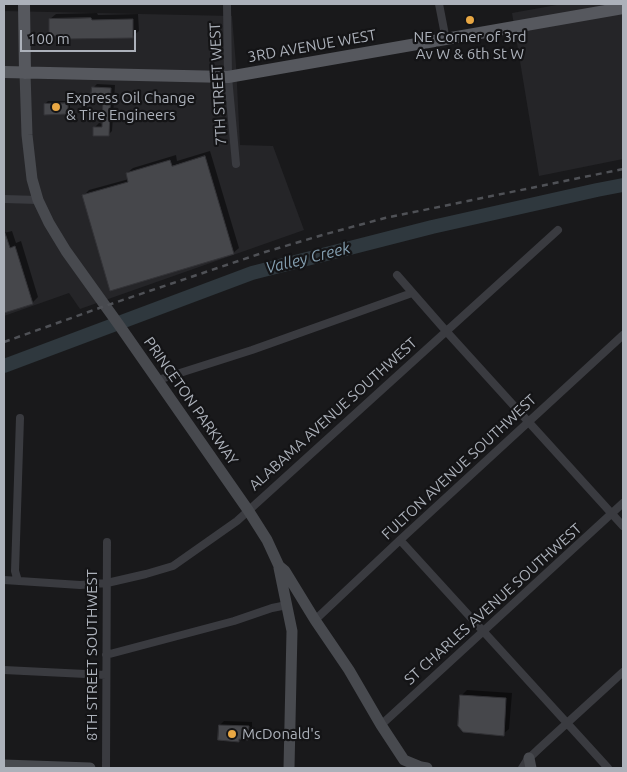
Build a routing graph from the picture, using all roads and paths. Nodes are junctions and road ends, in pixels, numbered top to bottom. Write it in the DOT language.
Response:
graph roads {
  1 [pos="24,4"];
  2 [pos="227,4"];
  3 [pos="439,4"];
  4 [pos="623,8"];
  5 [pos="446,40"];
  6 [pos="4,72"];
  7 [pos="25,73"];
  8 [pos="228,77"];
  9 [pos="236,164"];
  10 [pos="4,199"];
  11 [pos="38,200"];
  12 [pos="558,230"];
  13 [pos="397,275"];
  14 [pos="412,293"];
  15 [pos="446,331"];
  16 [pos="623,334"];
  17 [pos="158,380"];
  18 [pos="20,418"];
  19 [pos="529,422"];
  20 [pos="623,503"];
  21 [pos="248,510"];
  22 [pos="612,514"];
  23 [pos="623,526"];
  24 [pos="400,540"];
  25 [pos="106,542"];
  26 [pos="279,566"];
  27 [pos="4,580"];
  28 [pos="18,581"];
  29 [pos="106,583"];
  30 [pos="287,605"];
  31 [pos="315,620"];
  32 [pos="483,632"];
  33 [pos="106,655"];
  34 [pos="4,670"];
  35 [pos="623,672"];
  36 [pos="106,675"];
  37 [pos="567,724"];
  38 [pos="381,725"];
  39 [pos="530,763"];
  40 [pos="4,765"];
  41 [pos="90,768"];
  42 [pos="106,768"];
  43 [pos="289,768"];
  44 [pos="427,768"];
  45 [pos="522,768"];
  46 [pos="608,768"];
  1 -- 7 [label="main road"];
  2 -- 8 [label="street, 7TH STREET WEST"];
  3 -- 5 [label="street"];
  4 -- 5 [label="main road, 3RD AVENUE WEST"];
  5 -- 8 [label="main road, 3RD AVENUE WEST"];
  6 -- 7 [label="main road, 3RD AVENUE WEST"];
  7 -- 8 [label="main road, 3RD AVENUE WEST"];
  7 -- 11 [label="main road, PRINCETON PARKWAY"];
  8 -- 9 [label="street, 7TH STREET WEST"];
  10 -- 11 [label="street"];
  11 -- 17 [label="main road, PRINCETON PARKWAY"];
  12 -- 15 [label="street, ALABAMA AVENUE SOUTHWEST"];
  13 -- 14 [label="street"];
  14 -- 15 [label="street"];
  14 -- 17 [label="street"];
  15 -- 19 [label="street"];
  15 -- 21 [label="street, ALABAMA AVENUE SOUTHWEST"];
  16 -- 19 [label="street, FULTON AVENUE SOUTHWEST"];
  17 -- 21 [label="main road, PRINCETON PARKWAY"];
  18 -- 28 [label="street"];
  19 -- 22 [label="street"];
  19 -- 24 [label="street, FULTON AVENUE SOUTHWEST"];
  20 -- 22 [label="street, ST CHARLES AVENUE SOUTHWEST"];
  21 -- 26 [label="main road, PRINCETON PARKWAY"];
  21 -- 29 [label="street, ALABAMA AVENUE SOUTHWEST"];
  22 -- 23 [label="street"];
  22 -- 32 [label="street, ST CHARLES AVENUE SOUTHWEST"];
  24 -- 31 [label="street, FULTON AVENUE SOUTHWEST"];
  24 -- 32 [label="street"];
  25 -- 29 [label="street, 8TH STREET SOUTHWEST"];
  26 -- 30 [label="main road"];
  26 -- 31 [label="main road, PRINCETON PARKWAY"];
  27 -- 28 [label="street, ALABAMA AVENUE SOUTHWEST"];
  28 -- 29 [label="street, ALABAMA AVENUE SOUTHWEST"];
  29 -- 33 [label="street, 8TH STREET SOUTHWEST"];
  30 -- 33 [label="street"];
  30 -- 43 [label="main road"];
  31 -- 38 [label="main road, PRINCETON PARKWAY"];
  32 -- 37 [label="street"];
  32 -- 38 [label="street, ST CHARLES AVENUE SOUTHWEST"];
  33 -- 36 [label="street, 8TH STREET SOUTHWEST"];
  34 -- 36 [label="street"];
  35 -- 37 [label="street"];
  36 -- 42 [label="street, 8TH STREET SOUTHWEST"];
  37 -- 39 [label="street"];
  37 -- 46 [label="street"];
  38 -- 44 [label="main road, PRINCETON PARKWAY"];
  39 -- 45 [label="street"];
  40 -- 41 [label="main road"];
}
